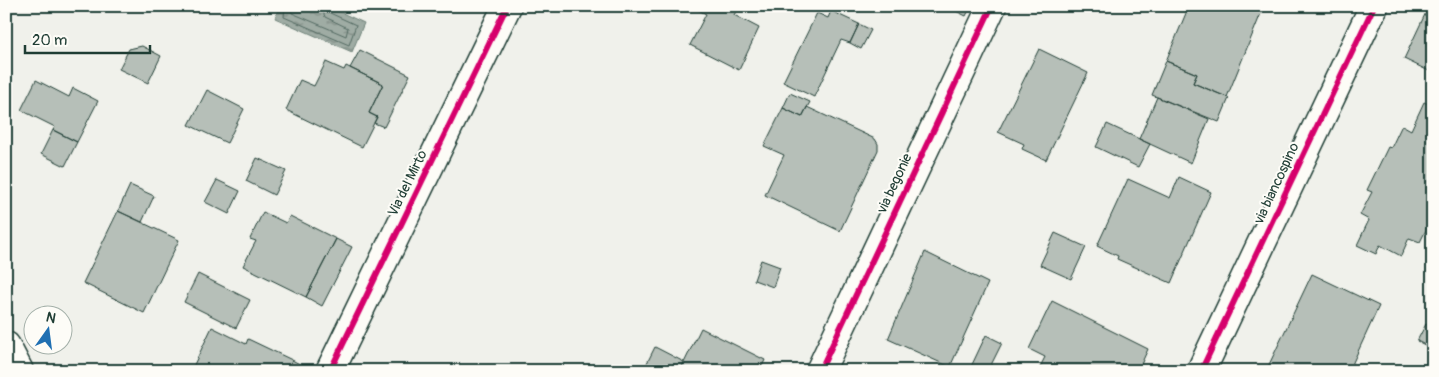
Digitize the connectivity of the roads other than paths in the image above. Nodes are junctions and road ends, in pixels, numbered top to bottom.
1 (507, 6) edge
2 (992, 6) edge
3 (1374, 6) edge
4 (6, 346) edge
5 (19, 371) edge
6 (330, 371) edge
7 (820, 371) edge
8 (1201, 371) edge

1 - 6 street, Via del Mirto
2 - 7 street, via begonie
3 - 8 street, via biancospino
4 - 5 street

